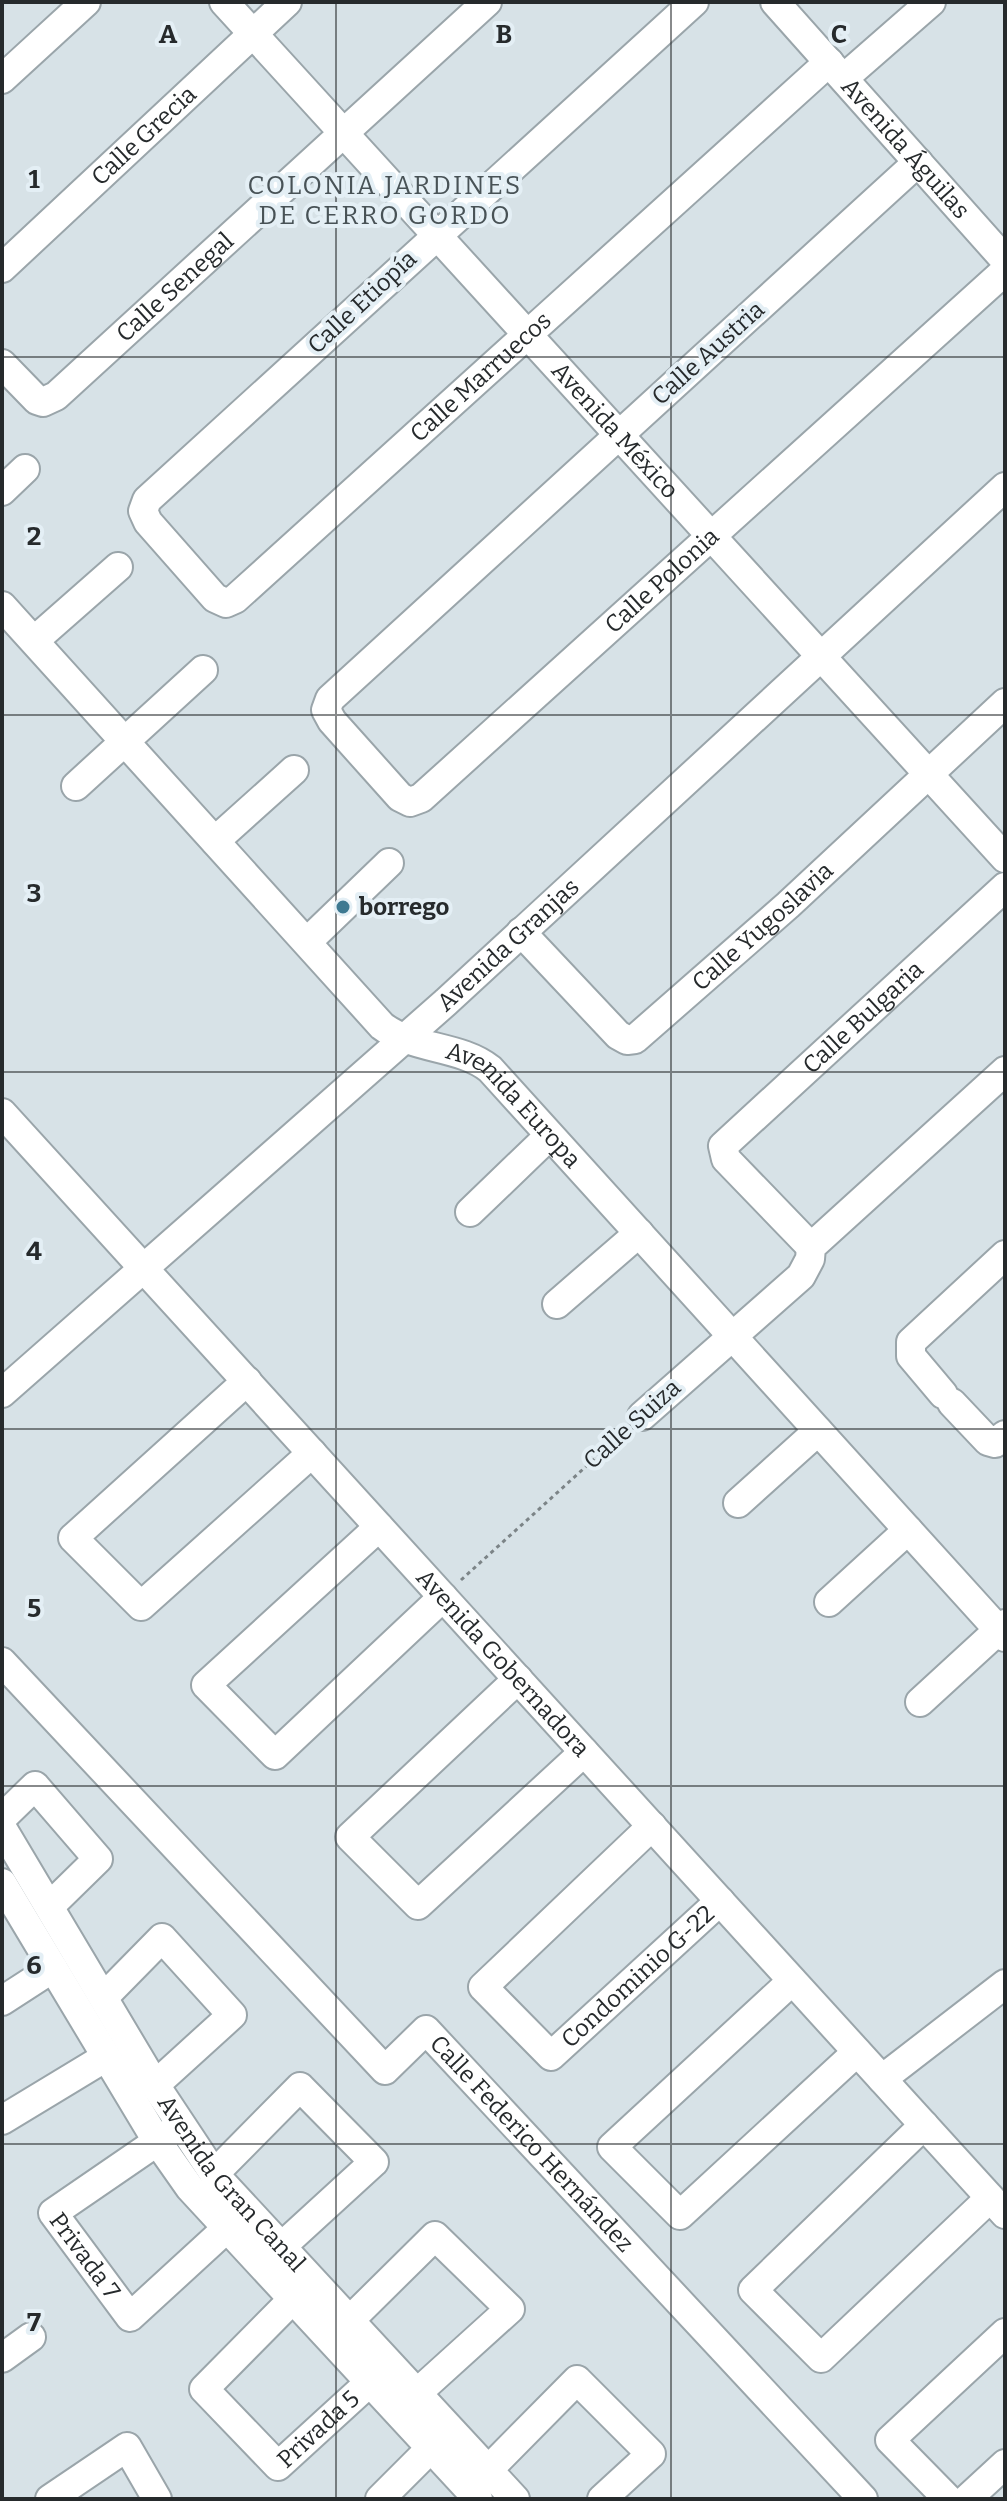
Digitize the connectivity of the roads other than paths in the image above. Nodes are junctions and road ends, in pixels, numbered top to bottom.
1 (86, 2) edge
2 (224, 2) edge
3 (287, 2) edge
4 (487, 2) edge
5 (694, 2) edge
6 (775, 2) edge
7 (931, 2) edge
8 (253, 33) junction
9 (836, 70) junction
10 (2, 79) edge
11 (342, 132) junction
12 (918, 162) junction
13 (436, 234) junction
14 (1000, 245) edge
15 (2, 268) edge
16 (1005, 271) edge
17 (527, 333) junction
18 (2, 364) edge
19 (618, 434) junction
20 (25, 469) dead end
21 (1005, 487) edge
22 (2, 491) edge
23 (143, 511) joint
24 (712, 535) junction
25 (118, 567) dead end
26 (2, 606) edge
27 (35, 640) junction
28 (823, 657) junction
29 (203, 670) dead end
30 (1005, 703) edge
31 (326, 710) joint
32 (124, 741) junction
33 (294, 770) dead end
34 (929, 773) junction
35 (76, 786) dead end
36 (215, 841) junction
37 (1005, 858) edge
38 (389, 863) dead end
39 (1005, 887) edge
40 (521, 932) junction
41 (307, 942) junction
42 (403, 1038) junction
43 (1005, 1071) edge
44 (2, 1113) edge
45 (548, 1137) junction
46 (470, 1212) dead end
47 (639, 1233) junction
48 (811, 1247) junction
49 (1005, 1255) edge
50 (142, 1267) junction
51 (557, 1304) dead end
52 (730, 1335) junction
53 (247, 1381) junction
54 (2, 1393) edge
55 (642, 1416) road end
56 (818, 1431) junction
57 (999, 1439) edge
58 (312, 1453) junction
59 (738, 1503) dead end
60 (379, 1527) junction
61 (908, 1530) junction
62 (443, 1597) junction
63 (829, 1602) dead end
64 (1003, 1630) edge
65 (2, 1662) edge
66 (518, 1679) junction
67 (920, 1702) dead end
68 (584, 1752) junction
69 (2, 1818) edge
70 (652, 1826) junction
71 (2, 1828) edge
72 (2, 1883) edge
73 (720, 1901) junction
74 (50, 1906) junction
75 (53, 1968) junction
76 (792, 1981) junction
77 (1005, 1984) edge
78 (105, 1996) junction
79 (2, 2001) edge
80 (857, 2052) junction
81 (106, 2057) junction
82 (882, 2079) junction
83 (155, 2085) junction
84 (2, 2120) edge
85 (924, 2125) junction
86 (169, 2133) junction
87 (214, 2174) junction
88 (998, 2206) edge
89 (227, 2228) junction
90 (280, 2248) junction
91 (293, 2299) junction
92 (349, 2321) junction
93 (1005, 2333) edge
94 (31, 2337) dead end
95 (2, 2358) edge
96 (379, 2374) junction
97 (416, 2394) junction
98 (431, 2448) junction
99 (1005, 2464) edge
100 (488, 2470) junction
101 (50, 2499) edge
102 (157, 2499) edge
103 (380, 2499) edge
104 (478, 2499) edge
105 (515, 2499) edge
106 (602, 2499) edge
107 (863, 2499) edge
108 (948, 2499) edge
109 (967, 2499) edge

1 - 10 street
2 - 8 street, Avenida México
3 - 8 street, Calle Grecia
4 - 11 street, Calle Senegal
5 - 13 street, Calle Etiopía
6 - 9 street, Avenida Águilas
7 - 9 street, Calle Marruecos
8 - 11 street, Avenida México
8 - 15 street, Calle Grecia
9 - 12 street, Avenida Águilas
9 - 17 street, Calle Marruecos
11 - 13 street, Avenida México
11 - 18 street, Calle Senegal
12 - 14 street, Avenida Águilas
12 - 19 street, Calle Austria
13 - 17 street, Avenida México
13 - 23 street, Calle Etiopía
16 - 24 street, Calle Polonia
17 - 19 street, Avenida México
17 - 23 street, Calle Marruecos
19 - 24 street, Avenida México
19 - 31 street, Calle Austria
20 - 22 street
21 - 28 street, Avenida Granjas
24 - 28 street, Avenida México
24 - 31 street, Calle Polonia
25 - 27 street
26 - 27 street, Avenida Europa
27 - 32 street, Avenida Europa
28 - 34 street, Avenida México
28 - 40 street, Avenida Granjas
29 - 32 street
30 - 34 street, Calle Yugoslavia
32 - 35 street
32 - 36 street, Avenida Europa
33 - 36 street
34 - 37 street, Avenida México
34 - 40 street, Calle Yugoslavia
36 - 41 street, Avenida Europa
38 - 41 street
39 - 48 street, Calle Bulgaria
40 - 42 street, Avenida Granjas
41 - 42 street, Avenida Europa
42 - 45 street, Avenida Europa
42 - 50 street, Avenida Granjas
43 - 48 street, Calle Suiza
44 - 50 street, Avenida Gobernadora
45 - 46 street
45 - 47 street, Avenida Europa
47 - 51 street
47 - 52 street, Avenida Europa
48 - 52 street, Calle Suiza
49 - 57 street
50 - 53 street, Avenida Gobernadora
50 - 54 street, Avenida Granjas
52 - 55 street, Calle Suiza
52 - 56 street, Avenida Europa
53 - 58 street, Avenida Gobernadora
53 - 58 street
56 - 59 street
56 - 61 street, Avenida Europa
58 - 60 street, Avenida Gobernadora
60 - 62 street, Avenida Gobernadora
60 - 62 street
61 - 63 street
61 - 64 street, Avenida Europa
62 - 66 street, Avenida Gobernadora
64 - 67 street
65 - 107 street, Calle Federico Hernández
66 - 68 street, Avenida Gobernadora
66 - 68 street
68 - 70 street, Avenida Gobernadora
69 - 74 street
70 - 73 street, Avenida Gobernadora
70 - 73 street, Condominio G-22
71 - 74 street, Avenida Gran Canal
72 - 75 street, Avenida Gran Canal
73 - 76 street, Avenida Gobernadora
74 - 78 street, Avenida Gran Canal
75 - 79 street
75 - 81 street, Avenida Gran Canal
76 - 80 street, Avenida Gobernadora
76 - 80 street
77 - 82 street
78 - 83 street, Avenida Gran Canal
78 - 83 street
80 - 82 street, Avenida Gobernadora
81 - 84 street
81 - 86 street, Avenida Gran Canal
82 - 85 street, Avenida Gobernadora
83 - 86 street, Avenida Gran Canal
85 - 88 street, Avenida Gobernadora
85 - 88 street
86 - 87 street, Avenida Gran Canal
86 - 89 street, Avenida Gran Canal
86 - 89 street, Privada 7
87 - 90 street, Avenida Gran Canal
87 - 90 street
89 - 91 street, Avenida Gran Canal
90 - 92 street, Avenida Gran Canal
91 - 96 street, Avenida Gran Canal
91 - 96 street, Privada 5
92 - 96 street, Avenida Gran Canal
92 - 97 street
93 - 108 street
94 - 95 street
96 - 97 street, Avenida Gran Canal
96 - 98 street, Avenida Gran Canal
97 - 100 street, Avenida Gran Canal
98 - 103 street
98 - 104 street, Avenida Gran Canal
99 - 109 street
100 - 105 street, Avenida Gran Canal
100 - 106 street
101 - 102 street

